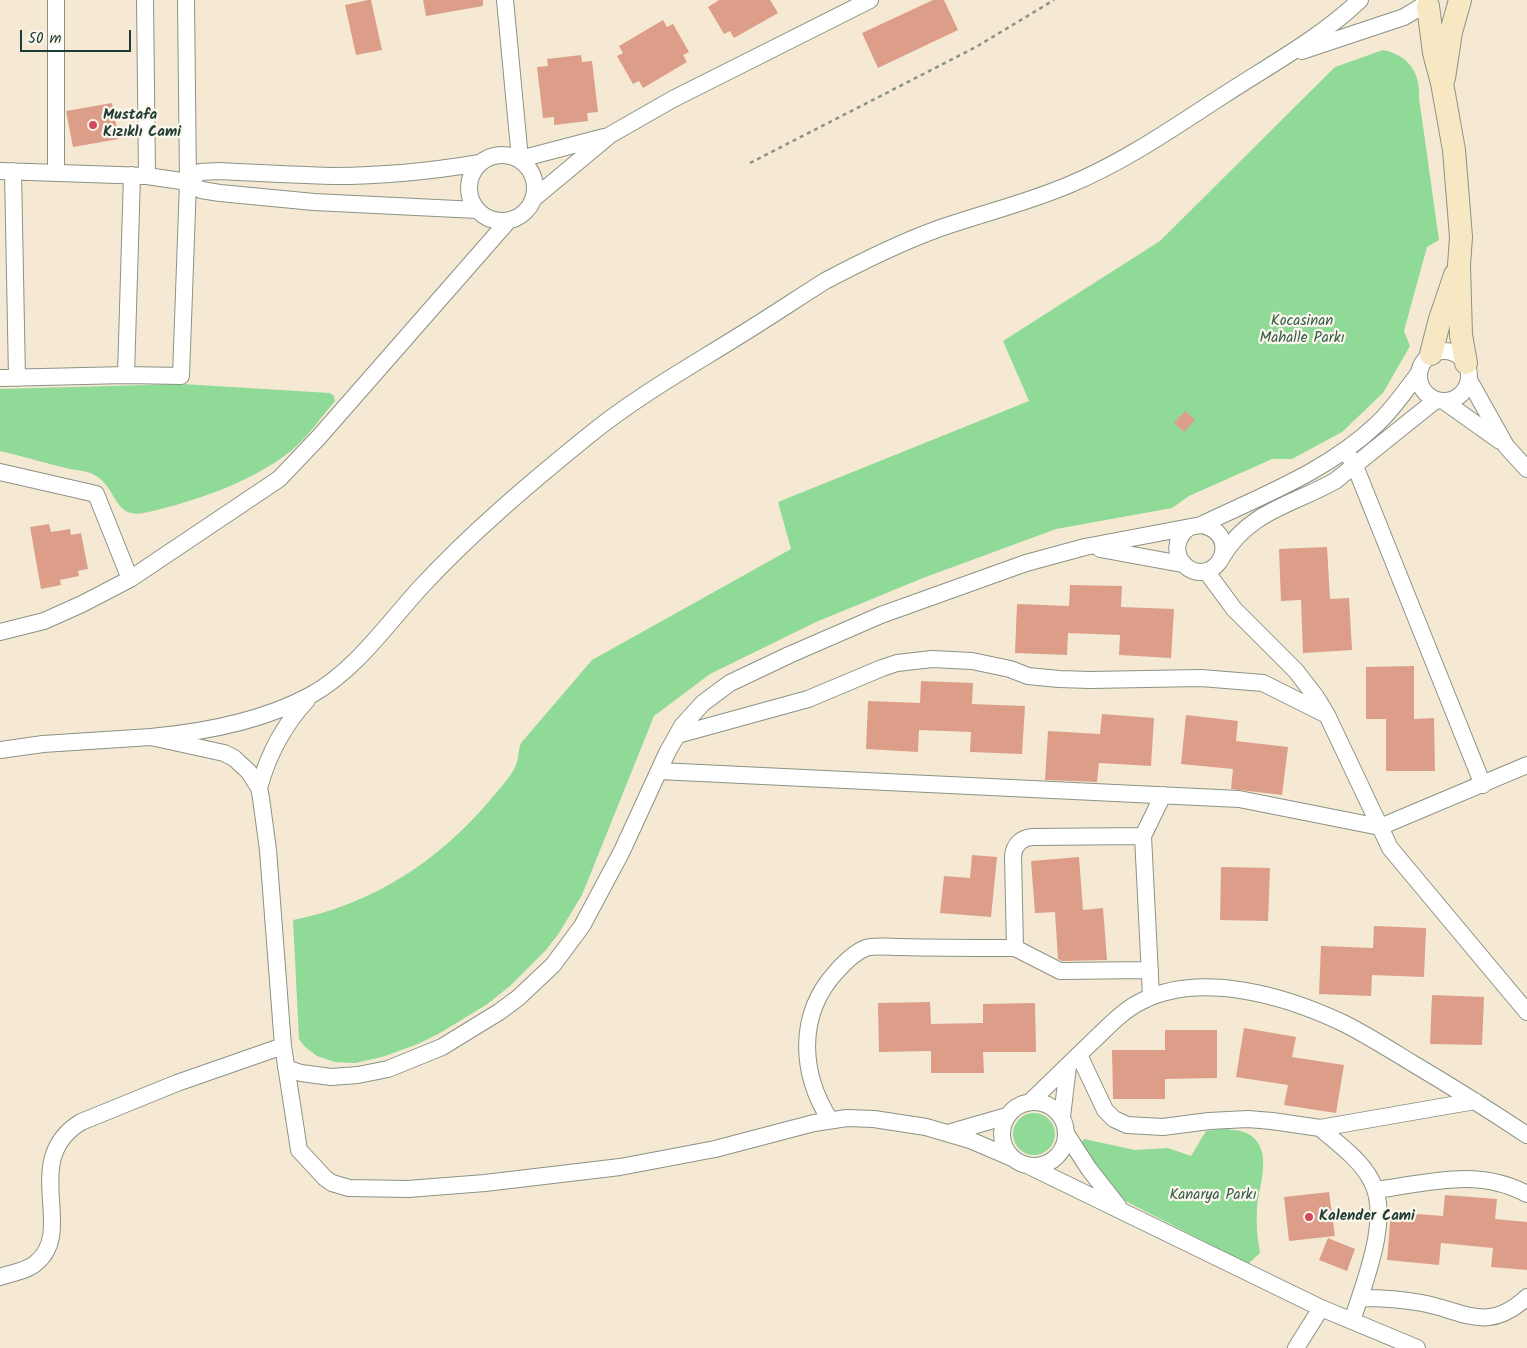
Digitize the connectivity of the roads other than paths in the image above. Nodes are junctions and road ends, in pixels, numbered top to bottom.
1 (56, 0) edge
2 (145, 0) edge
3 (186, 0) edge
4 (505, 0) edge
5 (870, 0) edge
6 (1360, 0) edge
7 (1456, 0) edge
8 (1460, 0) edge
9 (1422, 4) edge
10 (1284, 57) junction
11 (1442, 84) junction
12 (610, 135) junction
13 (520, 159) junction
14 (480, 163) junction
15 (6, 171) edge
16 (56, 172) junction
17 (140, 175) junction
18 (188, 182) junction
19 (533, 199) junction
20 (478, 210) junction
21 (509, 220) junction
22 (1459, 265) junction
23 (1431, 354) junction
24 (1468, 372) junction
25 (1419, 373) junction
26 (126, 374) junction
27 (0, 378) edge
28 (17, 378) junction
29 (1440, 401) junction
30 (1506, 446) junction
31 (1345, 450) junction
32 (1355, 466) junction
33 (1527, 469) edge
34 (0, 472) edge
35 (1194, 527) junction
36 (1085, 547) junction
37 (1221, 559) junction
38 (1182, 564) junction
39 (1206, 571) junction
40 (130, 579) junction
41 (0, 632) edge
42 (312, 694) junction
43 (1327, 714) junction
44 (677, 735) junction
45 (151, 737) junction
46 (0, 750) edge
47 (1527, 765) edge
48 (659, 771) junction
49 (1483, 784) junction
50 (259, 788) junction
51 (1163, 795) junction
52 (1380, 827) junction
53 (1143, 836) junction
54 (1015, 948) junction
55 (1150, 970) junction
56 (1151, 996) junction
57 (1527, 1012) edge
58 (283, 1046) junction
59 (1074, 1060) junction
60 (286, 1068) junction
61 (1030, 1102) junction
62 (1475, 1102) junction
63 (1007, 1116) junction
64 (1062, 1117) junction
65 (830, 1120) junction
66 (1320, 1128) junction
67 (948, 1133) junction
68 (1067, 1135) junction
69 (1527, 1136) edge
70 (1012, 1158) junction
71 (1029, 1166) junction
72 (1376, 1190) junction
73 (1527, 1194) edge
74 (1123, 1212) junction
75 (0, 1277) edge
76 (1527, 1297) edge
77 (1360, 1298) junction
78 (1321, 1308) junction
79 (1352, 1321) junction
80 (1296, 1348) edge
81 (1417, 1348) edge

1 - 16 street
2 - 17 street
3 - 18 street
4 - 13 street
5 - 12 street
6 - 10 street
7 - 9 street
8 - 11 street
9 - 10 street
9 - 11 street
10 - 42 street
11 - 22 street
12 - 13 street
12 - 19 street
13 - 14 street
13 - 19 street
14 - 18 street
14 - 20 street
15 - 16 street
15 - 28 street
16 - 17 street
17 - 18 street
17 - 26 street
18 - 20 street
18 - 26 street
19 - 21 street
20 - 21 street
21 - 40 street
22 - 23 street
22 - 24 street
23 - 24 street
23 - 25 street
24 - 29 street
24 - 30 street
25 - 29 street
25 - 31 street
26 - 28 street
27 - 28 street
29 - 30 street
29 - 32 street
30 - 33 street
31 - 32 street
31 - 35 street
32 - 37 street
32 - 49 street
34 - 40 street
35 - 36 street
35 - 37 street
35 - 38 street
36 - 38 street
36 - 44 street
37 - 39 street
38 - 39 street
39 - 43 street
40 - 41 street
42 - 45 street
42 - 50 street
43 - 44 street
43 - 52 street
44 - 48 street
45 - 46 street
45 - 50 street
47 - 49 street
48 - 51 street
48 - 60 street
49 - 52 street
50 - 58 street
51 - 52 street
51 - 53 street
52 - 57 street
53 - 54 street
53 - 55 street
54 - 55 street
54 - 65 street
55 - 56 street
56 - 59 street
56 - 62 street
58 - 60 street
58 - 75 street
59 - 61 street
59 - 64 street
59 - 66 street
60 - 65 street
61 - 63 street
61 - 64 street
62 - 66 street
62 - 69 street
63 - 67 street
63 - 70 street
64 - 68 street
65 - 67 street
66 - 72 street
67 - 70 street
68 - 71 street
68 - 74 street
70 - 71 street
71 - 74 street
72 - 73 street
72 - 77 street
74 - 78 street
76 - 77 street
77 - 79 street
78 - 79 street
78 - 80 street
79 - 81 street

